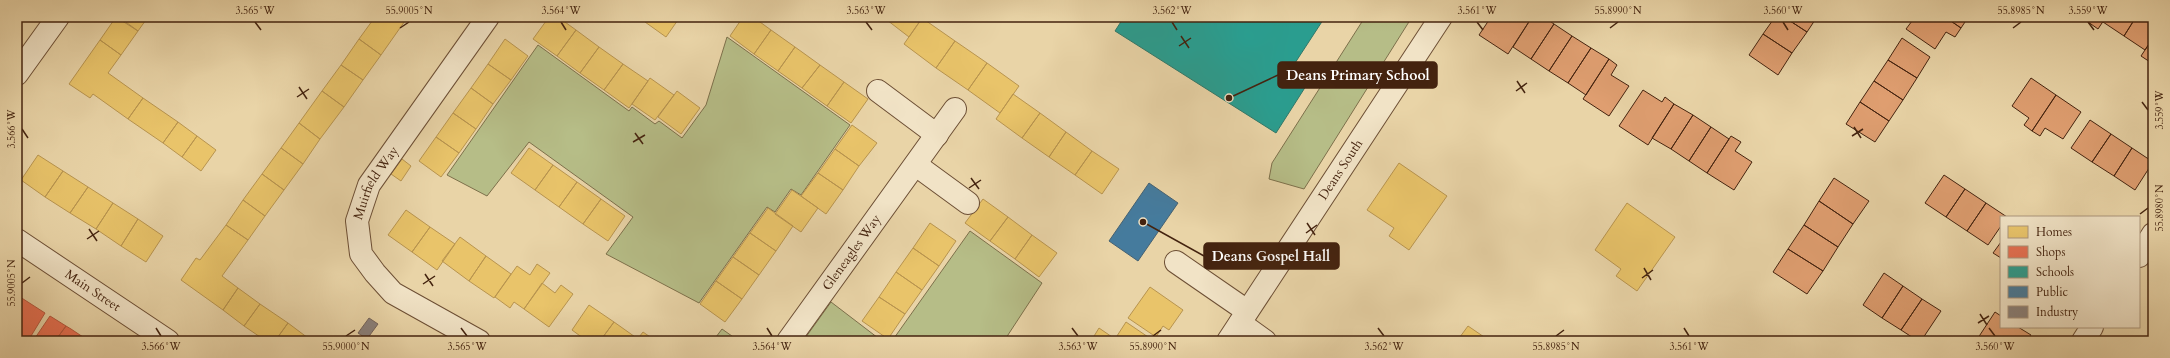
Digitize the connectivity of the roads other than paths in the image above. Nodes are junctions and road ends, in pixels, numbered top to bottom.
1 (58, 17) edge
2 (488, 17) edge
3 (1441, 17) edge
4 (17, 74) edge
5 (878, 91) dead end
6 (955, 109) dead end
7 (937, 135) junction
8 (916, 165) junction
9 (968, 203) dead end
10 (2153, 234) edge
11 (17, 240) edge
12 (2140, 254) edge
13 (1176, 262) dead end
14 (1239, 325) edge
15 (2091, 328) edge
16 (168, 341) edge
17 (479, 341) edge
18 (788, 341) edge
19 (1265, 341) edge
20 (2083, 341) edge

1 - 4 street
2 - 17 street, Muirfield Way
3 - 14 street, Deans South
5 - 7 street
6 - 7 street, Gleneagles Way
7 - 8 street, Gleneagles Way
8 - 9 street
8 - 18 street, Gleneagles Way
10 - 12 street
11 - 16 street, Main Street
13 - 14 street
14 - 19 street
15 - 20 street

